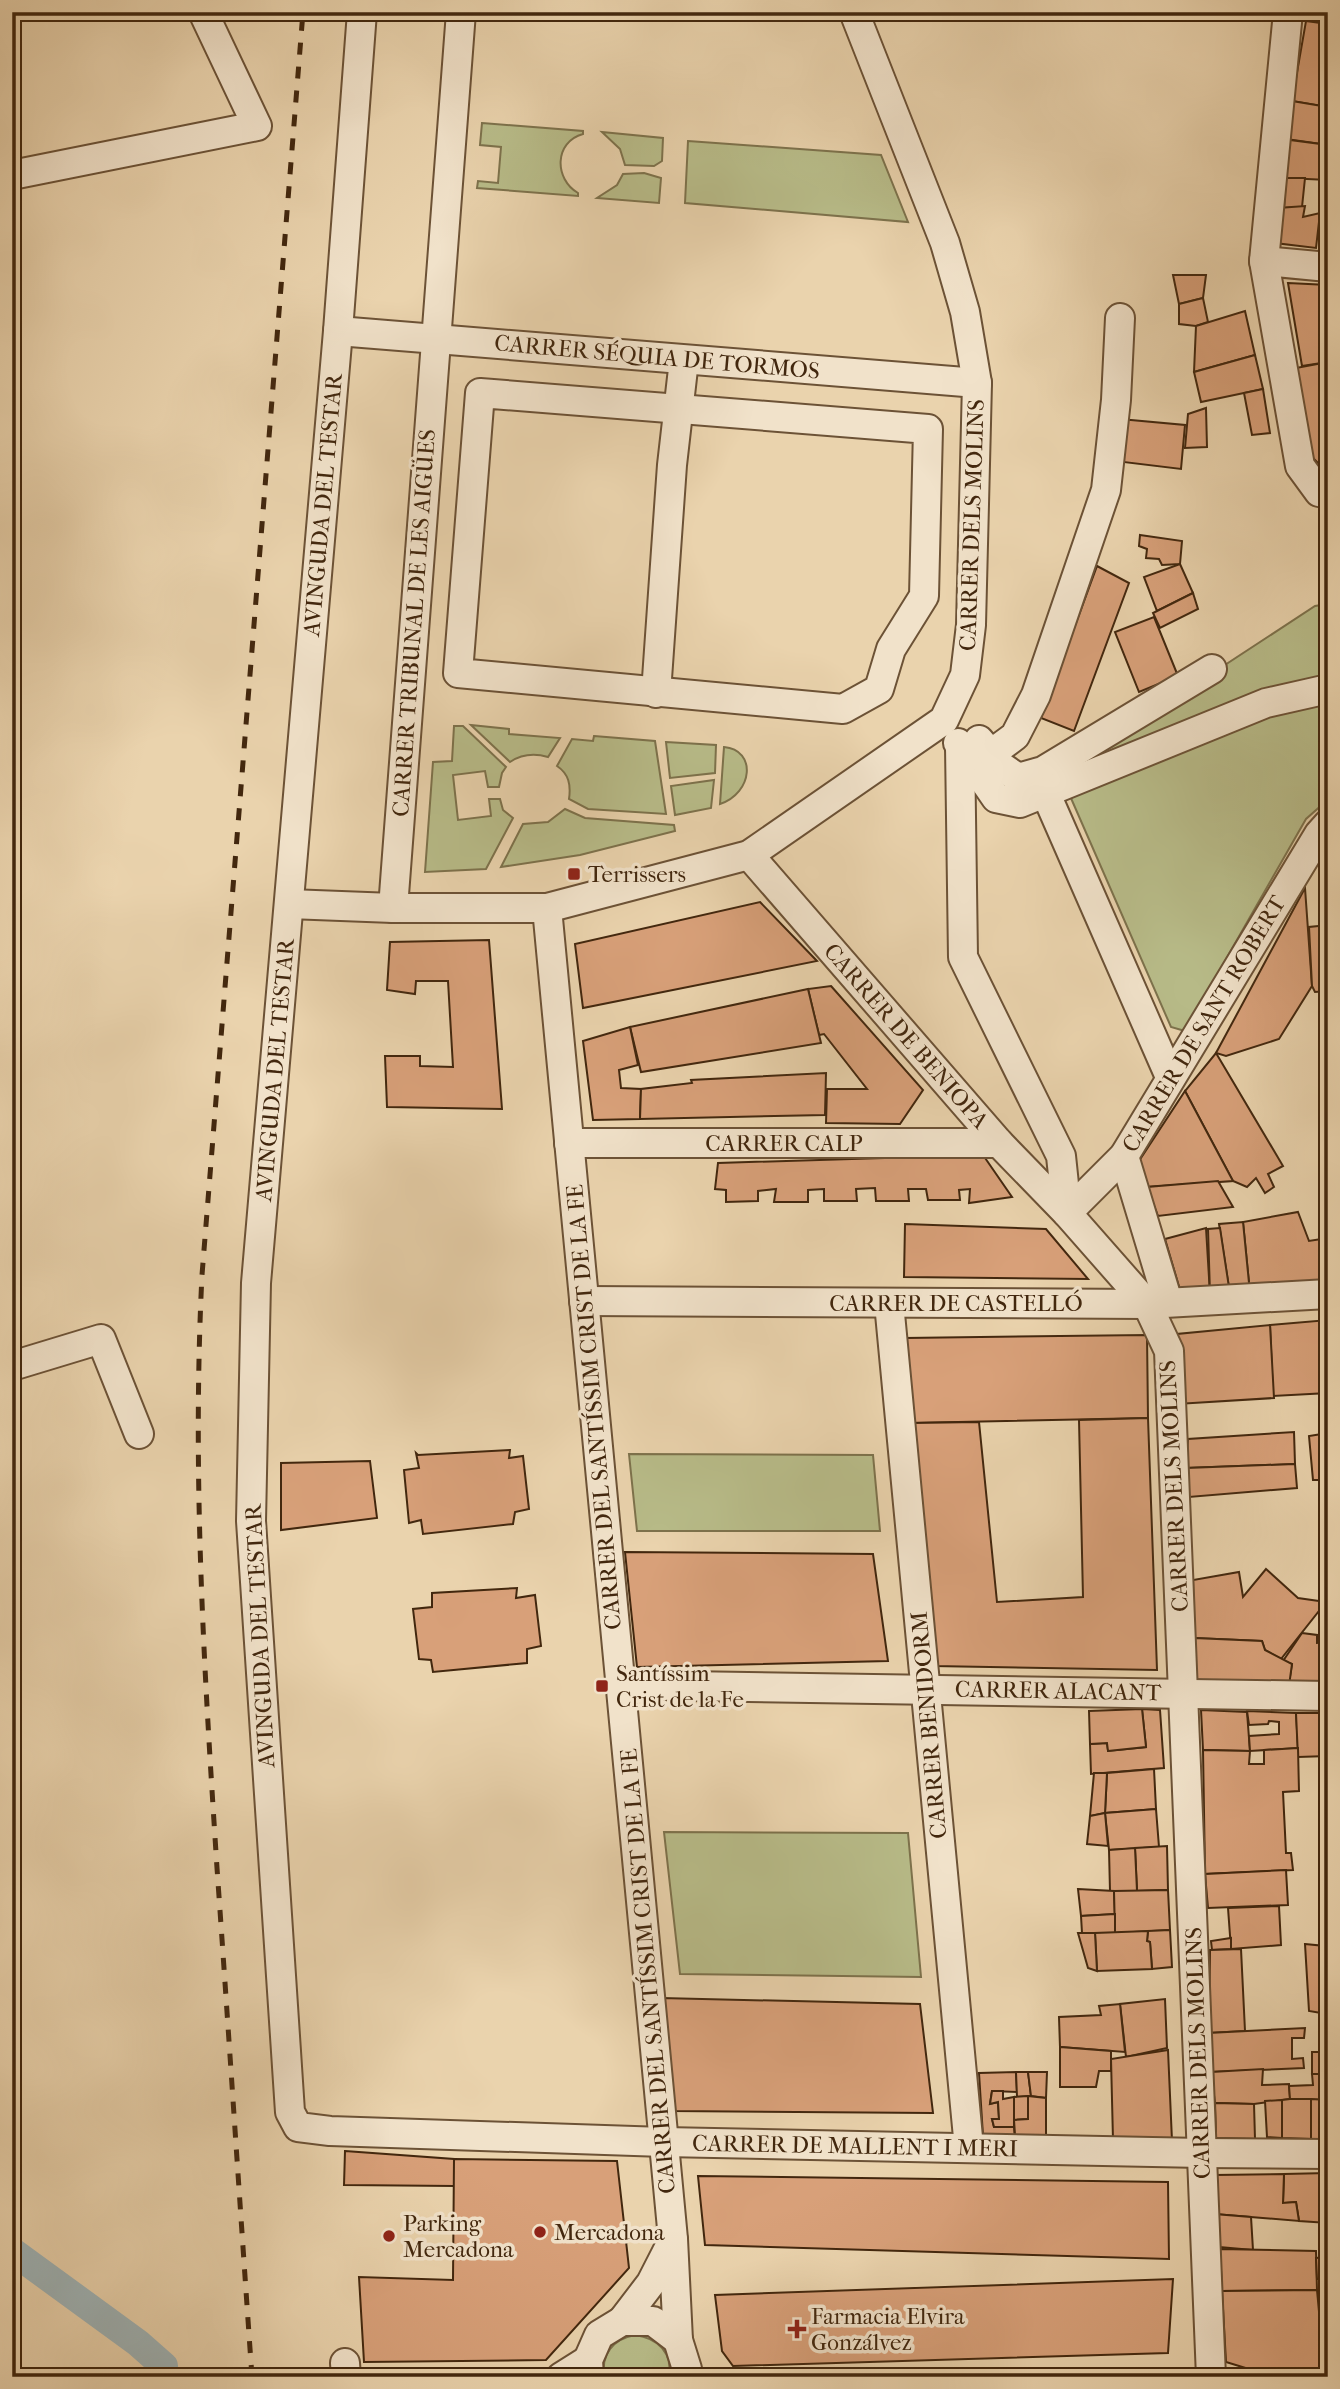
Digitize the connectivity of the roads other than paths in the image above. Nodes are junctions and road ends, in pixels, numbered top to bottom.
1 (203, 12) edge
2 (362, 12) edge
3 (461, 12) edge
4 (854, 12) edge
5 (1288, 12) edge
6 (12, 175) edge
7 (1264, 261) junction
8 (1328, 267) edge
9 (1120, 318) dead end
10 (338, 331) junction
11 (435, 339) junction
12 (684, 360) junction
13 (977, 383) junction
14 (679, 409) junction
15 (1323, 493) edge
16 (1212, 669) dead end
17 (1328, 689) edge
18 (656, 693) junction
19 (944, 720) junction
20 (960, 746) junction
21 (992, 753) junction
22 (1046, 794) junction
23 (1328, 824) edge
24 (749, 855) junction
25 (1317, 855) edge
26 (289, 904) junction
27 (393, 908) junction
28 (547, 908) junction
29 (1170, 1077) junction
30 (569, 1143) junction
31 (999, 1143) junction
32 (1124, 1156) junction
33 (1067, 1213) junction
34 (1328, 1294) edge
35 (584, 1301) junction
36 (889, 1303) junction
37 (1157, 1303) junction
38 (12, 1366) edge
39 (139, 1434) dead end
40 (621, 1685) junction
41 (926, 1689) junction
42 (1183, 1692) junction
43 (1328, 1696) edge
44 (298, 2127) joint
45 (664, 2142) junction
46 (969, 2148) junction
47 (1202, 2153) junction
48 (1328, 2154) edge
49 (673, 2239) junction
50 (622, 2321) junction
51 (678, 2340) junction
52 (588, 2368) edge
53 (690, 2374) edge
54 (561, 2377) edge
55 (1211, 2377) edge

1 - 6 street
2 - 10 street, AVINGUDA DEL TESTAR
3 - 11 street, CARRER TRIBUNAL DE LES AIGÜES
4 - 13 street, CARRER DELS MOLINS
5 - 7 street
7 - 8 street
7 - 15 street
9 - 21 street
10 - 11 street, CARRER SÉQUIA DE TORMOS
10 - 26 street, AVINGUDA DEL TESTAR
11 - 12 street, CARRER SÉQUIA DE TORMOS
11 - 27 street, CARRER TRIBUNAL DE LES AIGÜES
12 - 13 street, CARRER SÉQUIA DE TORMOS
12 - 14 street
13 - 19 street, CARRER DELS MOLINS
14 - 18 street
14 - 18 street
14 - 18 street
16 - 21 street
17 - 22 street
19 - 20 street
19 - 21 street
19 - 24 street
20 - 22 street
20 - 33 street
22 - 29 street
23 - 25 street, CARRER DE SANT ROBERT
24 - 28 street
24 - 31 street, CARRER DE BENIOPA
25 - 29 street, CARRER DE SANT ROBERT
26 - 27 street
26 - 44 street, AVINGUDA DEL TESTAR
27 - 28 street
28 - 30 street, CARRER DEL SANTÍSSIM CRIST DE LA FE
29 - 32 street, CARRER DE SANT ROBERT
30 - 31 street, CARRER CALP
30 - 35 street, CARRER DEL SANTÍSSIM CRIST DE LA FE
31 - 33 street, CARRER DE BENIOPA
32 - 33 street, CARRER DE SANT ROBERT
32 - 37 street, CARRER DELS MOLINS
33 - 37 street, CARRER DELS MOLINS
34 - 37 street, CARRER DE CASTELLÓ
35 - 36 street, CARRER DE CASTELLÓ
35 - 40 street, CARRER DEL SANTÍSSIM CRIST DE LA FE
36 - 37 street, CARRER DE CASTELLÓ
36 - 41 street, CARRER BENIDORM
37 - 42 street, CARRER DELS MOLINS
38 - 39 street
40 - 41 street, CARRER ALACANT
40 - 45 street, CARRER DEL SANTÍSSIM CRIST DE LA FE
41 - 42 street, CARRER ALACANT
41 - 46 street, CARRER BENIDORM
42 - 43 street, CARRER ALACANT
42 - 47 street, CARRER DELS MOLINS
44 - 45 street, CARRER DE MALLENT I MERI
45 - 46 street, CARRER DE MALLENT I MERI
45 - 49 street, CARRER DEL SANTÍSSIM CRIST DE LA FE
46 - 47 street, CARRER DE MALLENT I MERI
47 - 48 street, CARRER DE MALLENT I MERI
47 - 55 street, CARRER DELS MOLINS
49 - 50 street
49 - 51 street, CARRER DEL SANTÍSSIM CRIST DE LA FE
50 - 51 street
50 - 52 street
51 - 53 street, CARRER DEL SANTÍSSIM CRIST DE LA FE
52 - 54 street

